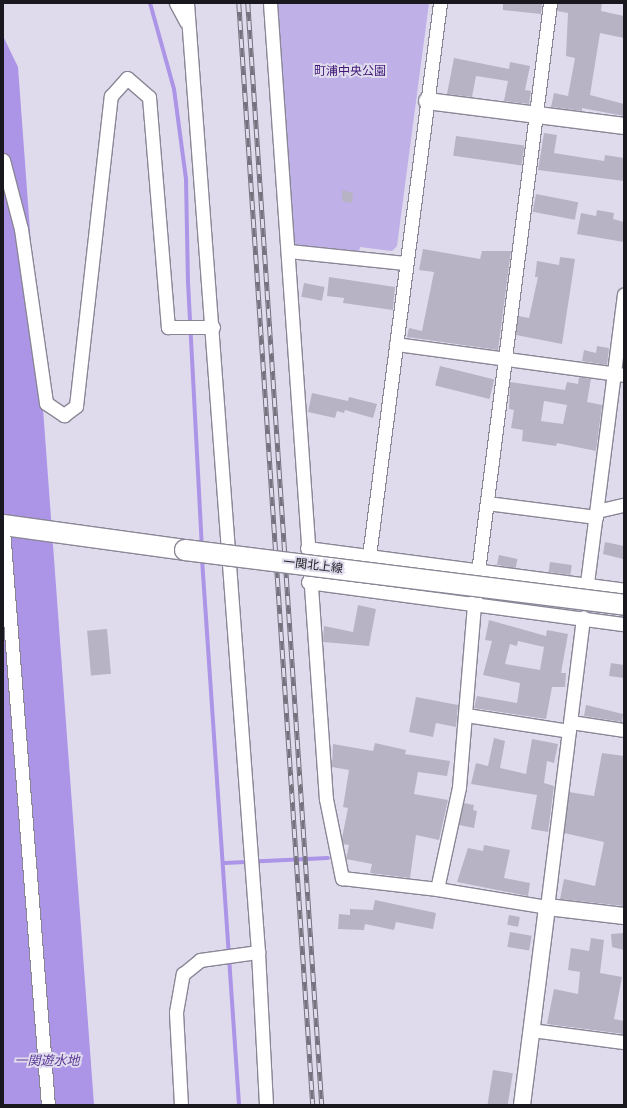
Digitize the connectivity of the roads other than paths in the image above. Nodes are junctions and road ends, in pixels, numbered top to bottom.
1 (176, 3) edge
2 (187, 3) edge
3 (270, 3) edge
4 (440, 3) edge
5 (550, 3) edge
6 (188, 27) junction
7 (427, 101) junction
8 (536, 115) junction
9 (624, 126) edge
10 (3, 160) edge
11 (288, 251) junction
12 (405, 263) junction
13 (624, 294) edge
14 (208, 327) junction
15 (396, 344) junction
16 (505, 360) junction
17 (619, 374) edge
18 (487, 503) junction
19 (624, 505) edge
20 (596, 514) junction
21 (3, 525) edge
22 (3, 530) edge
23 (306, 548) junction
24 (370, 556) junction
25 (478, 570) junction
26 (308, 582) junction
27 (586, 583) junction
28 (624, 590) edge
29 (474, 603) junction
30 (624, 605) edge
31 (583, 617) junction
32 (624, 624) edge
33 (466, 715) junction
34 (570, 726) junction
35 (624, 730) edge
36 (437, 889) junction
37 (547, 907) junction
38 (624, 916) edge
39 (258, 952) junction
40 (531, 1030) junction
41 (624, 1042) edge
42 (44, 1090) junction
43 (41, 1105) edge
44 (48, 1105) edge
45 (181, 1105) edge
46 (266, 1105) edge
47 (522, 1105) edge

1 - 6 street
2 - 6 street
3 - 11 street
4 - 7 street
5 - 8 street
6 - 14 street
7 - 8 street
7 - 12 street
8 - 9 street
8 - 16 street
10 - 14 street
11 - 12 street
11 - 23 street
12 - 15 street
13 - 17 street
14 - 39 street
15 - 16 street
15 - 24 street
16 - 17 street
16 - 18 street
17 - 20 street
18 - 20 street
18 - 25 street
19 - 20 street
20 - 27 street
21 - 30 main road, 一関北上線, bridge
22 - 42 street
23 - 24 street
23 - 26 street
24 - 25 street
25 - 27 street
25 - 29 street
26 - 29 street
26 - 36 street
27 - 28 street
29 - 31 street
29 - 33 street
31 - 32 street
31 - 34 street
33 - 34 street
33 - 36 street
34 - 35 street
34 - 37 street
36 - 37 street
37 - 38 street
37 - 40 street
39 - 45 street
39 - 46 street
40 - 41 street
40 - 47 street
42 - 43 street
42 - 44 street

